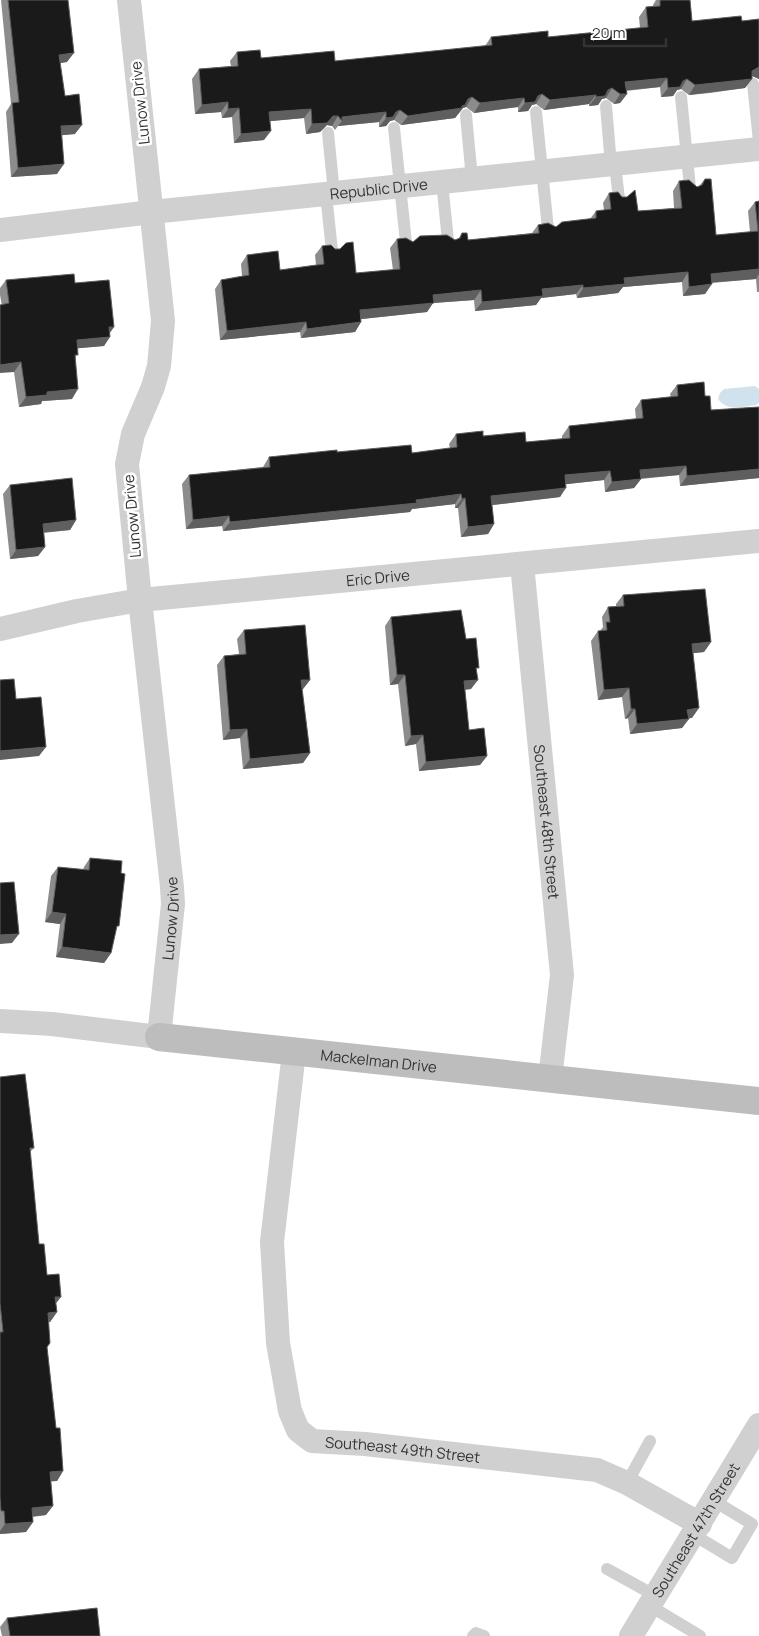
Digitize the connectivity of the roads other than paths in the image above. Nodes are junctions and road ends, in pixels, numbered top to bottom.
1 (129, 0) edge
2 (753, 84) edge
3 (681, 97) edge
4 (606, 106) edge
5 (536, 112) edge
6 (466, 115) edge
7 (394, 128) edge
8 (328, 133) edge
9 (759, 141) edge
10 (759, 149) edge
11 (687, 157) junction
12 (613, 164) junction
13 (542, 172) junction
14 (472, 179) junction
15 (442, 182) junction
16 (400, 186) junction
17 (690, 188) edge
18 (330, 193) junction
19 (619, 199) edge
20 (152, 212) junction
21 (548, 229) edge
22 (0, 230) edge
23 (448, 241) edge
24 (406, 243) edge
25 (332, 251) edge
26 (759, 541) edge
27 (522, 564) junction
28 (140, 600) junction
29 (0, 629) edge
30 (0, 1021) edge
31 (159, 1037) junction
32 (294, 1052) junction
33 (550, 1079) junction
34 (759, 1101) edge
35 (759, 1425) edge
36 (650, 1441) dead end
37 (627, 1483) junction
38 (714, 1501) junction
39 (697, 1529) junction
40 (607, 1569) dead end
41 (653, 1601) junction
42 (474, 1636) edge
43 (484, 1636) edge
44 (632, 1636) edge
45 (700, 1636) edge

1 - 20 street, Lunow Drive
2 - 9 lane
3 - 11 lane
4 - 12 lane
5 - 13 lane
6 - 14 lane
7 - 16 lane
8 - 18 lane
10 - 11 street, Republic Drive
11 - 12 street, Republic Drive
11 - 17 lane
12 - 13 street, Republic Drive
12 - 19 lane
13 - 14 street, Republic Drive
13 - 21 lane
14 - 15 street, Republic Drive
15 - 16 street, Republic Drive
15 - 23 lane
16 - 18 street, Republic Drive
16 - 24 lane
18 - 20 street, Republic Drive
18 - 25 lane
20 - 22 street, Republic Drive
20 - 28 street, Lunow Drive
26 - 27 street, Eric Drive
27 - 28 street, Eric Drive
27 - 33 street, Southeast 48th Street
28 - 29 street, Eric Drive
28 - 31 street, Lunow Drive
30 - 31 street, Mackelman Drive
31 - 32 street, Mackelman Drive
32 - 33 street, Mackelman Drive
32 - 37 street, Southeast 49th Street
33 - 34 street, Mackelman Drive
35 - 38 street, Southeast 47th Street
36 - 37 lane
37 - 39 street, Southeast 49th Street
38 - 39 street, Southeast 47th Street
38 - 39 lane
39 - 41 street, Southeast 47th Street
40 - 41 lane
41 - 44 street, Southeast 47th Street
41 - 45 lane
42 - 43 lane

